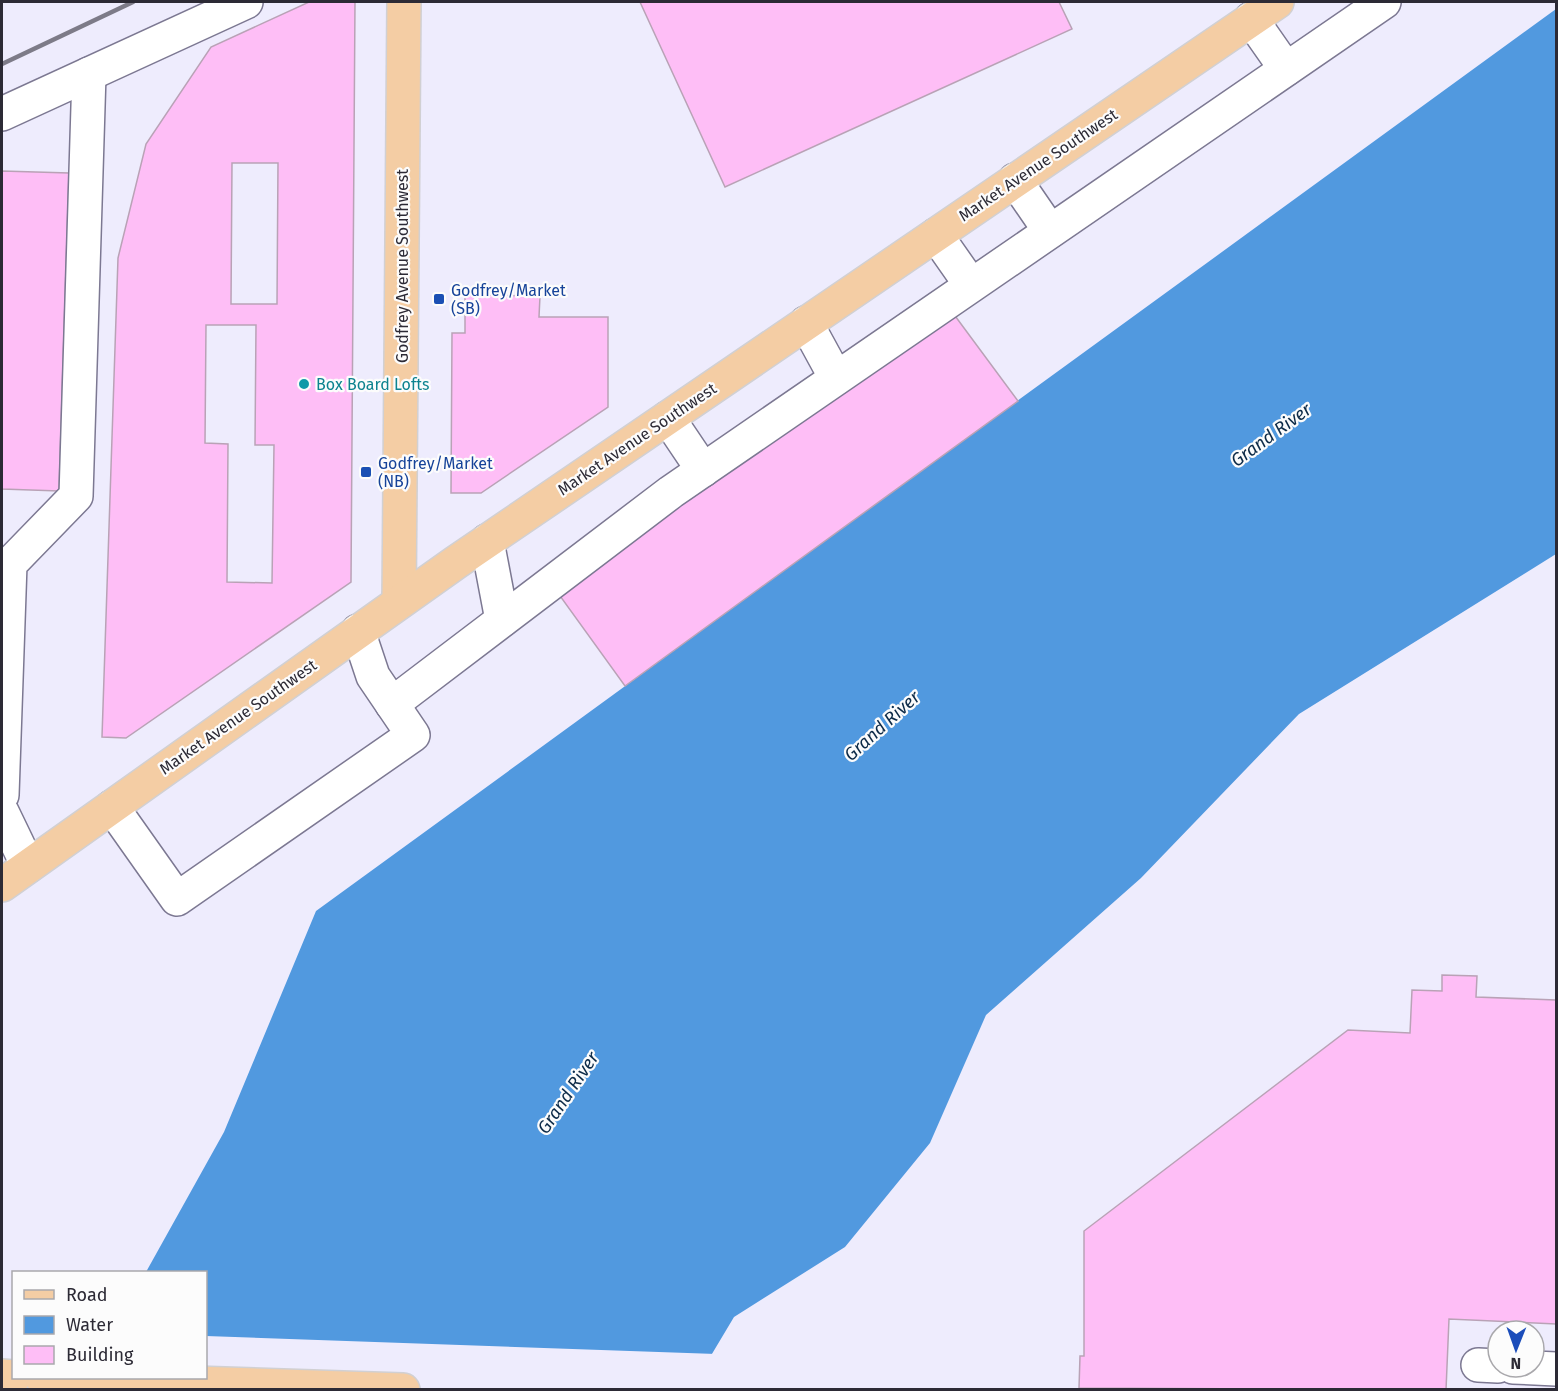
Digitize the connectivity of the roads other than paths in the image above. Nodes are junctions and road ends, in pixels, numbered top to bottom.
1 (246, 2) edge
2 (404, 2) edge
3 (1384, 2) edge
4 (1264, 10) edge
5 (1286, 69) junction
6 (89, 74) junction
7 (2, 114) edge
8 (1015, 180) junction
9 (1050, 231) junction
10 (936, 234) junction
11 (971, 285) junction
12 (806, 323) junction
13 (836, 378) junction
14 (668, 418) junction
15 (703, 470) junction
16 (487, 541) junction
17 (399, 602) junction
18 (502, 620) junction
19 (358, 631) junction
20 (392, 704) junction
21 (3, 712) edge
22 (2, 795) edge
23 (112, 807) junction
24 (2, 812) edge
25 (28, 866) junction
26 (2, 885) edge
27 (102, 1379) edge
28 (403, 1389) edge

1 - 6 lane
2 - 17 main road, Godfrey Avenue Southwest
3 - 5 lane
4 - 5 lane
4 - 8 main road, Market Avenue Southwest
5 - 9 lane
6 - 7 lane
6 - 21 lane
8 - 9 lane
8 - 10 main road, Market Avenue Southwest
9 - 11 lane
10 - 11 lane
10 - 12 main road, Market Avenue Southwest
11 - 13 lane
12 - 13 lane
12 - 14 main road, Market Avenue Southwest
13 - 15 lane
14 - 15 lane
14 - 16 main road, Market Avenue Southwest
15 - 18 lane
16 - 17 main road, Market Avenue Southwest
16 - 18 lane
17 - 19 main road, Market Avenue Southwest
18 - 20 lane
19 - 20 lane
19 - 23 main road, Market Avenue Southwest
20 - 23 lane
21 - 22 lane
23 - 25 main road, Market Avenue Southwest
24 - 25 lane
25 - 26 main road, Market Avenue Southwest
27 - 28 main road

